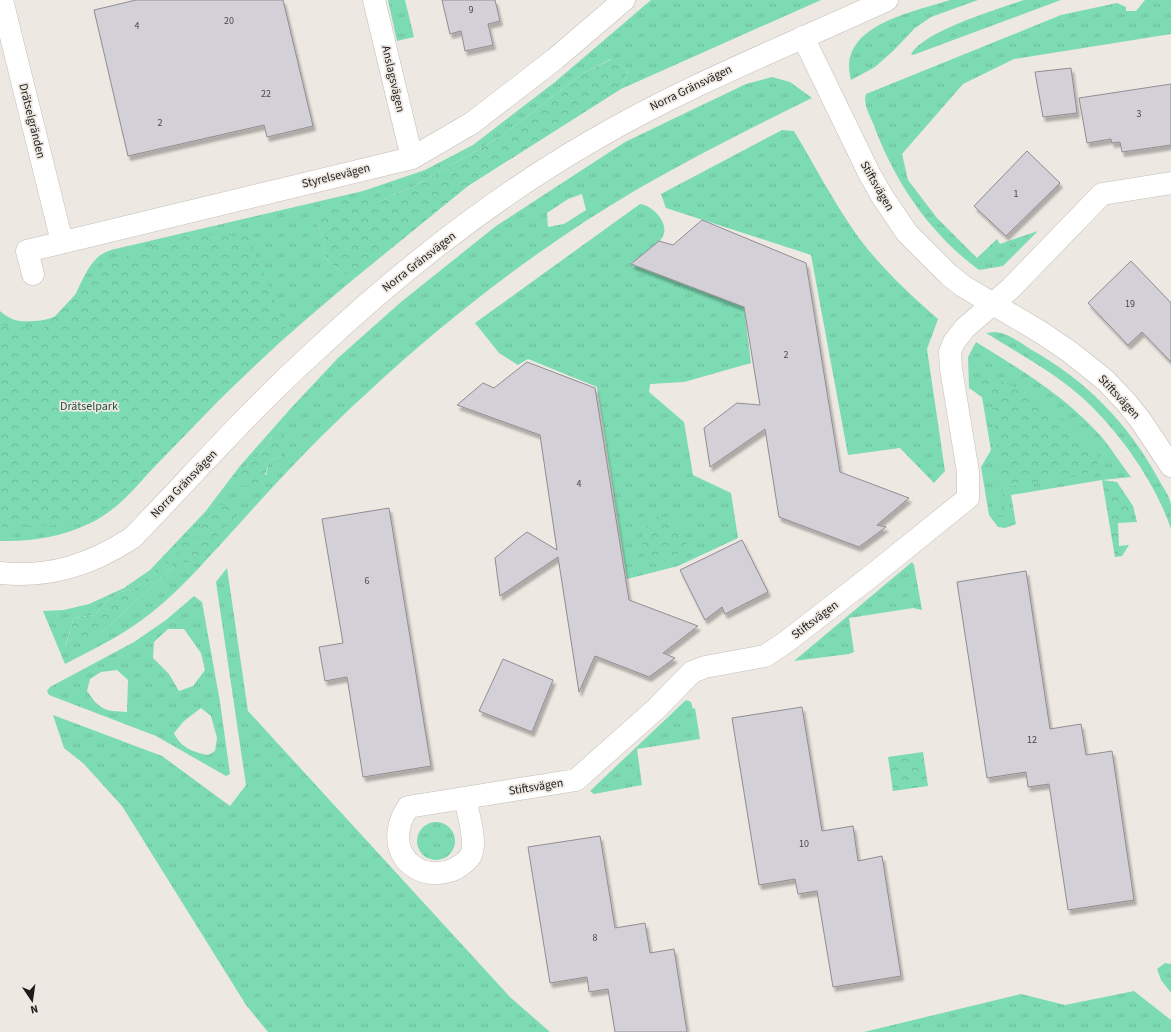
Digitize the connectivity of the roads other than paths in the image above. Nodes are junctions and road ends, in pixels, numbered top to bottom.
1 (2, 0) edge
2 (374, 0) edge
3 (624, 0) edge
4 (887, 0) edge
5 (804, 37) junction
6 (412, 158) junction
7 (1171, 183) edge
8 (62, 242) junction
9 (33, 274) dead end
10 (992, 304) junction
11 (1171, 466) edge
12 (0, 573) edge
13 (465, 798) dead end

1 - 8 street, Drätselgränden
2 - 6 street, Anslagsvägen
3 - 6 street, Styrelsevägen
4 - 5 street, Norra Gränsvägen
5 - 10 street, Stiftsvägen
5 - 12 street, Norra Gränsvägen
6 - 8 street, Styrelsevägen
7 - 10 street, Stiftsvägen
8 - 9 street, Styrelsevägen
10 - 11 street, Stiftsvägen
10 - 13 street, Stiftsvägen

